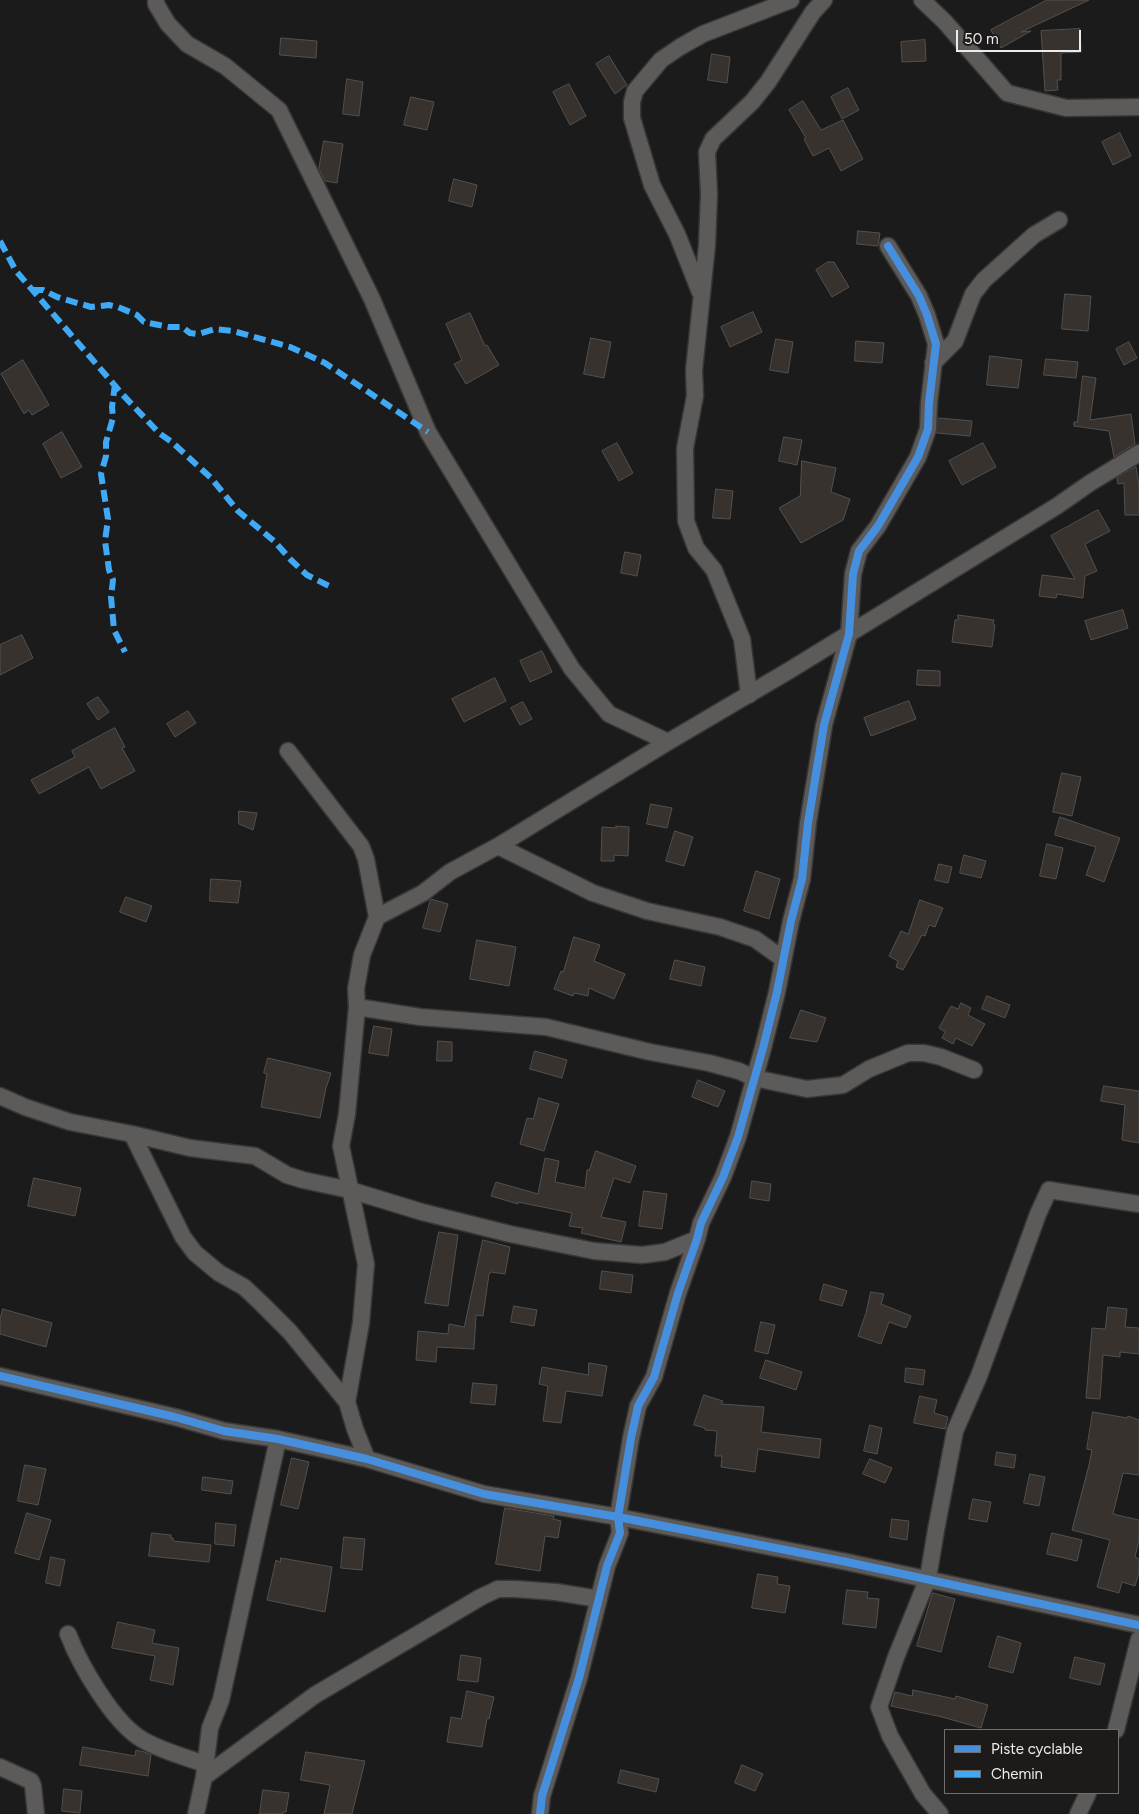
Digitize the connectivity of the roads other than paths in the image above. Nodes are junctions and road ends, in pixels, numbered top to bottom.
1 (156, 0) edge
2 (791, 0) edge
3 (824, 0) edge
4 (922, 0) edge
5 (1139, 106) edge
6 (1059, 220) dead end
7 (888, 246) dead end
8 (701, 294) junction
9 (933, 363) junction
10 (1139, 453) edge
11 (849, 634) junction
12 (749, 695) junction
13 (668, 742) junction
14 (288, 750) dead end
15 (498, 846) junction
16 (377, 917) junction
17 (783, 959) junction
18 (357, 1007) junction
19 (974, 1070) dead end
20 (754, 1078) junction
21 (0, 1096) edge
22 (132, 1134) junction
23 (350, 1190) junction
24 (1139, 1204) edge
25 (697, 1239) junction
26 (0, 1376) edge
27 (347, 1402) junction
28 (278, 1439) junction
29 (367, 1459) junction
30 (618, 1517) junction
31 (928, 1578) junction
32 (599, 1599) junction
33 (1139, 1624) edge
34 (68, 1634) dead end
35 (1139, 1639) edge
36 (1116, 1729) edge
37 (0, 1767) edge
38 (204, 1771) junction
39 (1088, 1794) edge
40 (36, 1814) edge
41 (196, 1814) edge
42 (540, 1814) edge
43 (940, 1814) edge
44 (1078, 1814) edge

1 - 13 street
2 - 8 street
3 - 8 street
4 - 5 street
6 - 9 street
7 - 9 street
8 - 12 street
9 - 11 street
10 - 11 street
11 - 12 street
11 - 17 street
12 - 13 street
13 - 15 street
14 - 16 street
15 - 16 street
15 - 17 street
16 - 18 street
17 - 20 street
18 - 20 street
18 - 23 street
19 - 20 street
20 - 25 street
21 - 22 street
22 - 23 street
22 - 27 street
23 - 25 street
23 - 27 street
24 - 31 street
25 - 30 street
26 - 28 street
27 - 29 street
28 - 29 street
28 - 38 street
29 - 30 street
30 - 31 street
30 - 32 street
31 - 33 street
31 - 43 street
32 - 38 street
32 - 42 street
34 - 38 street
35 - 36 street
37 - 40 street
38 - 41 street
39 - 44 street

